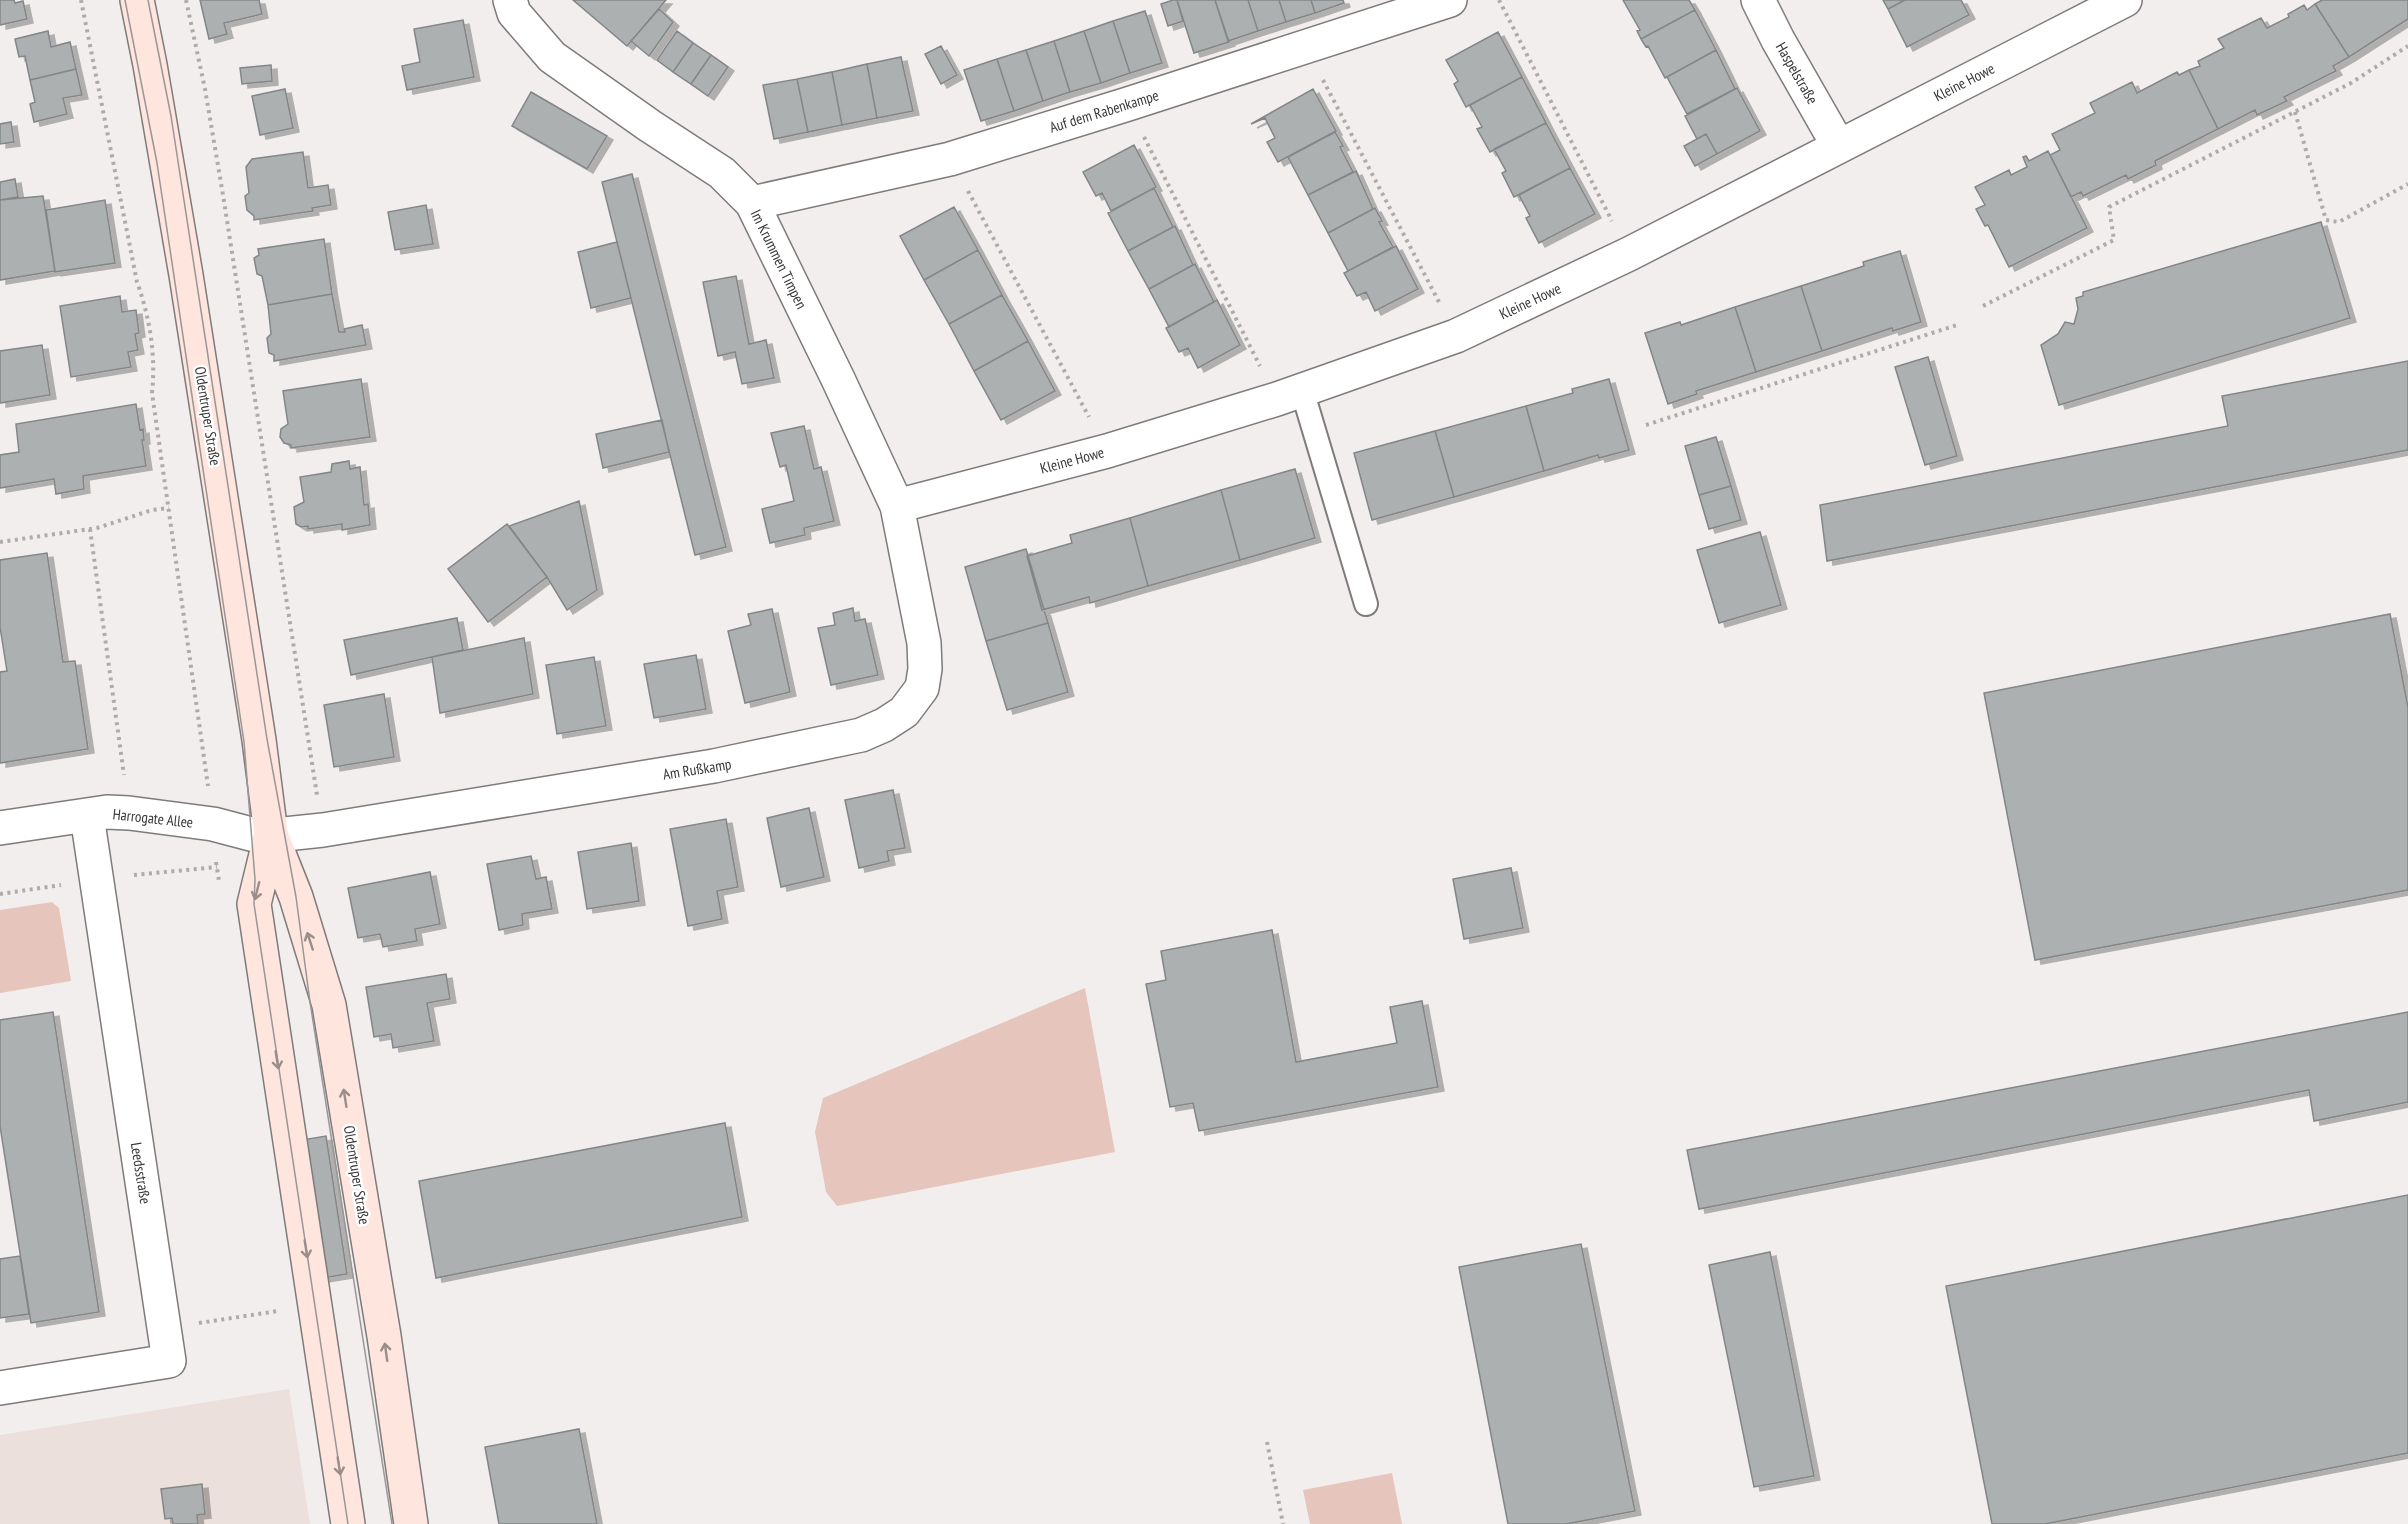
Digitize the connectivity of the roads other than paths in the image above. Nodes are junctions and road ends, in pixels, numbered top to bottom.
1 (137, 0) edge
2 (510, 0) edge
3 (1450, 0) edge
4 (1758, 0) edge
5 (2125, 0) edge
6 (1838, 146) junction
7 (752, 203) junction
8 (1289, 394) junction
9 (897, 506) junction
10 (1366, 604) dead end
11 (87, 816) junction
12 (0, 828) edge
13 (271, 834) junction
14 (0, 1388) edge
15 (348, 1524) edge
16 (411, 1524) edge

1 - 13 street, Oldentruper Straße
2 - 7 street, Im Krummen Timpen
3 - 7 street, Auf dem Rabenkampe
4 - 6 street, Haspelstraße
5 - 6 street, Kleine Howe
6 - 8 street, Kleine Howe
7 - 9 street, Im Krummen Timpen
8 - 9 street, Kleine Howe
8 - 10 lane
9 - 13 street, Am Rußkamp
11 - 12 street, Harrogate Allee
11 - 13 street, Harrogate Allee
11 - 14 street, Leedsstraße
13 -> 15 street, Oldentruper Straße
16 -> 13 street, Oldentruper Straße

